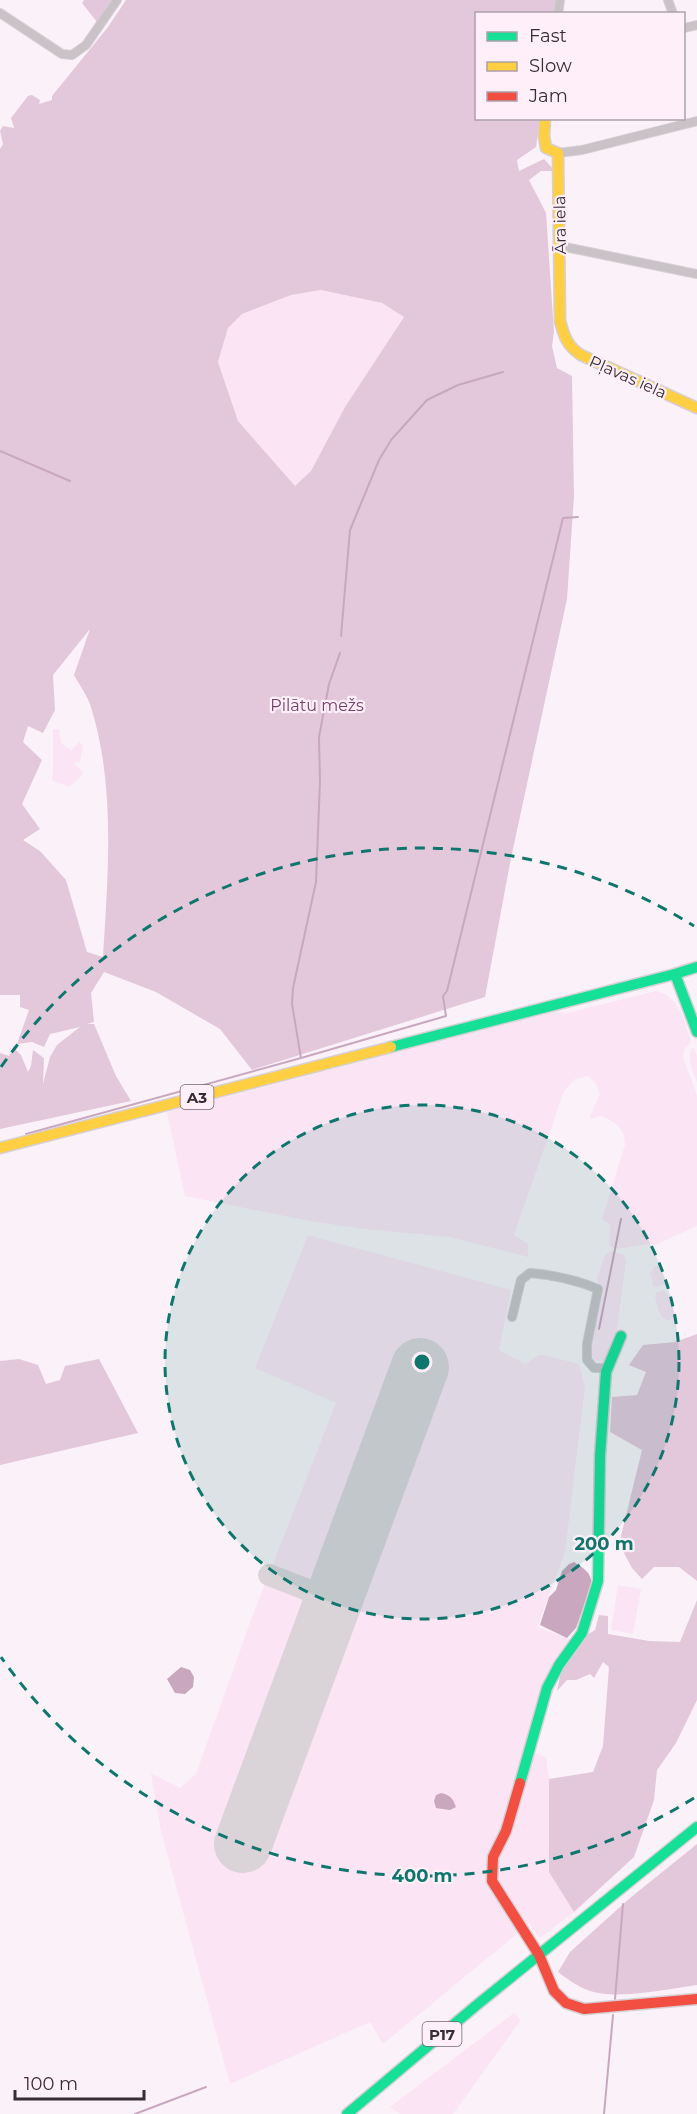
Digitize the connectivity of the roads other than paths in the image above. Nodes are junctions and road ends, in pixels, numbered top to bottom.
1 (117, 0) edge
2 (0, 13) edge
3 (545, 120) edge
4 (697, 121) edge
5 (558, 153) junction
6 (560, 246) junction
7 (697, 274) edge
8 (565, 339) joint
9 (697, 408) edge
10 (697, 967) edge
11 (675, 974) junction
12 (697, 1032) edge
13 (0, 1148) edge
14 (512, 1317) dead end
15 (621, 1336) dead end
16 (608, 1368) junction
17 (697, 1827) edge
18 (539, 1955) junction
19 (697, 1999) edge
20 (347, 2114) edge

1 - 2 street
3 - 5 main road
4 - 5 street
5 - 6 main road, Āra iela
6 - 7 street
6 - 8 main road, Āra iela
8 - 9 main road, Pļavas iela
10 - 11 main road
11 - 12 main road
11 - 13 main road, A3
14 - 16 street
15 - 16 main road
16 - 18 main road
17 - 18 main road, P17
18 - 19 main road
18 - 20 main road, P17

